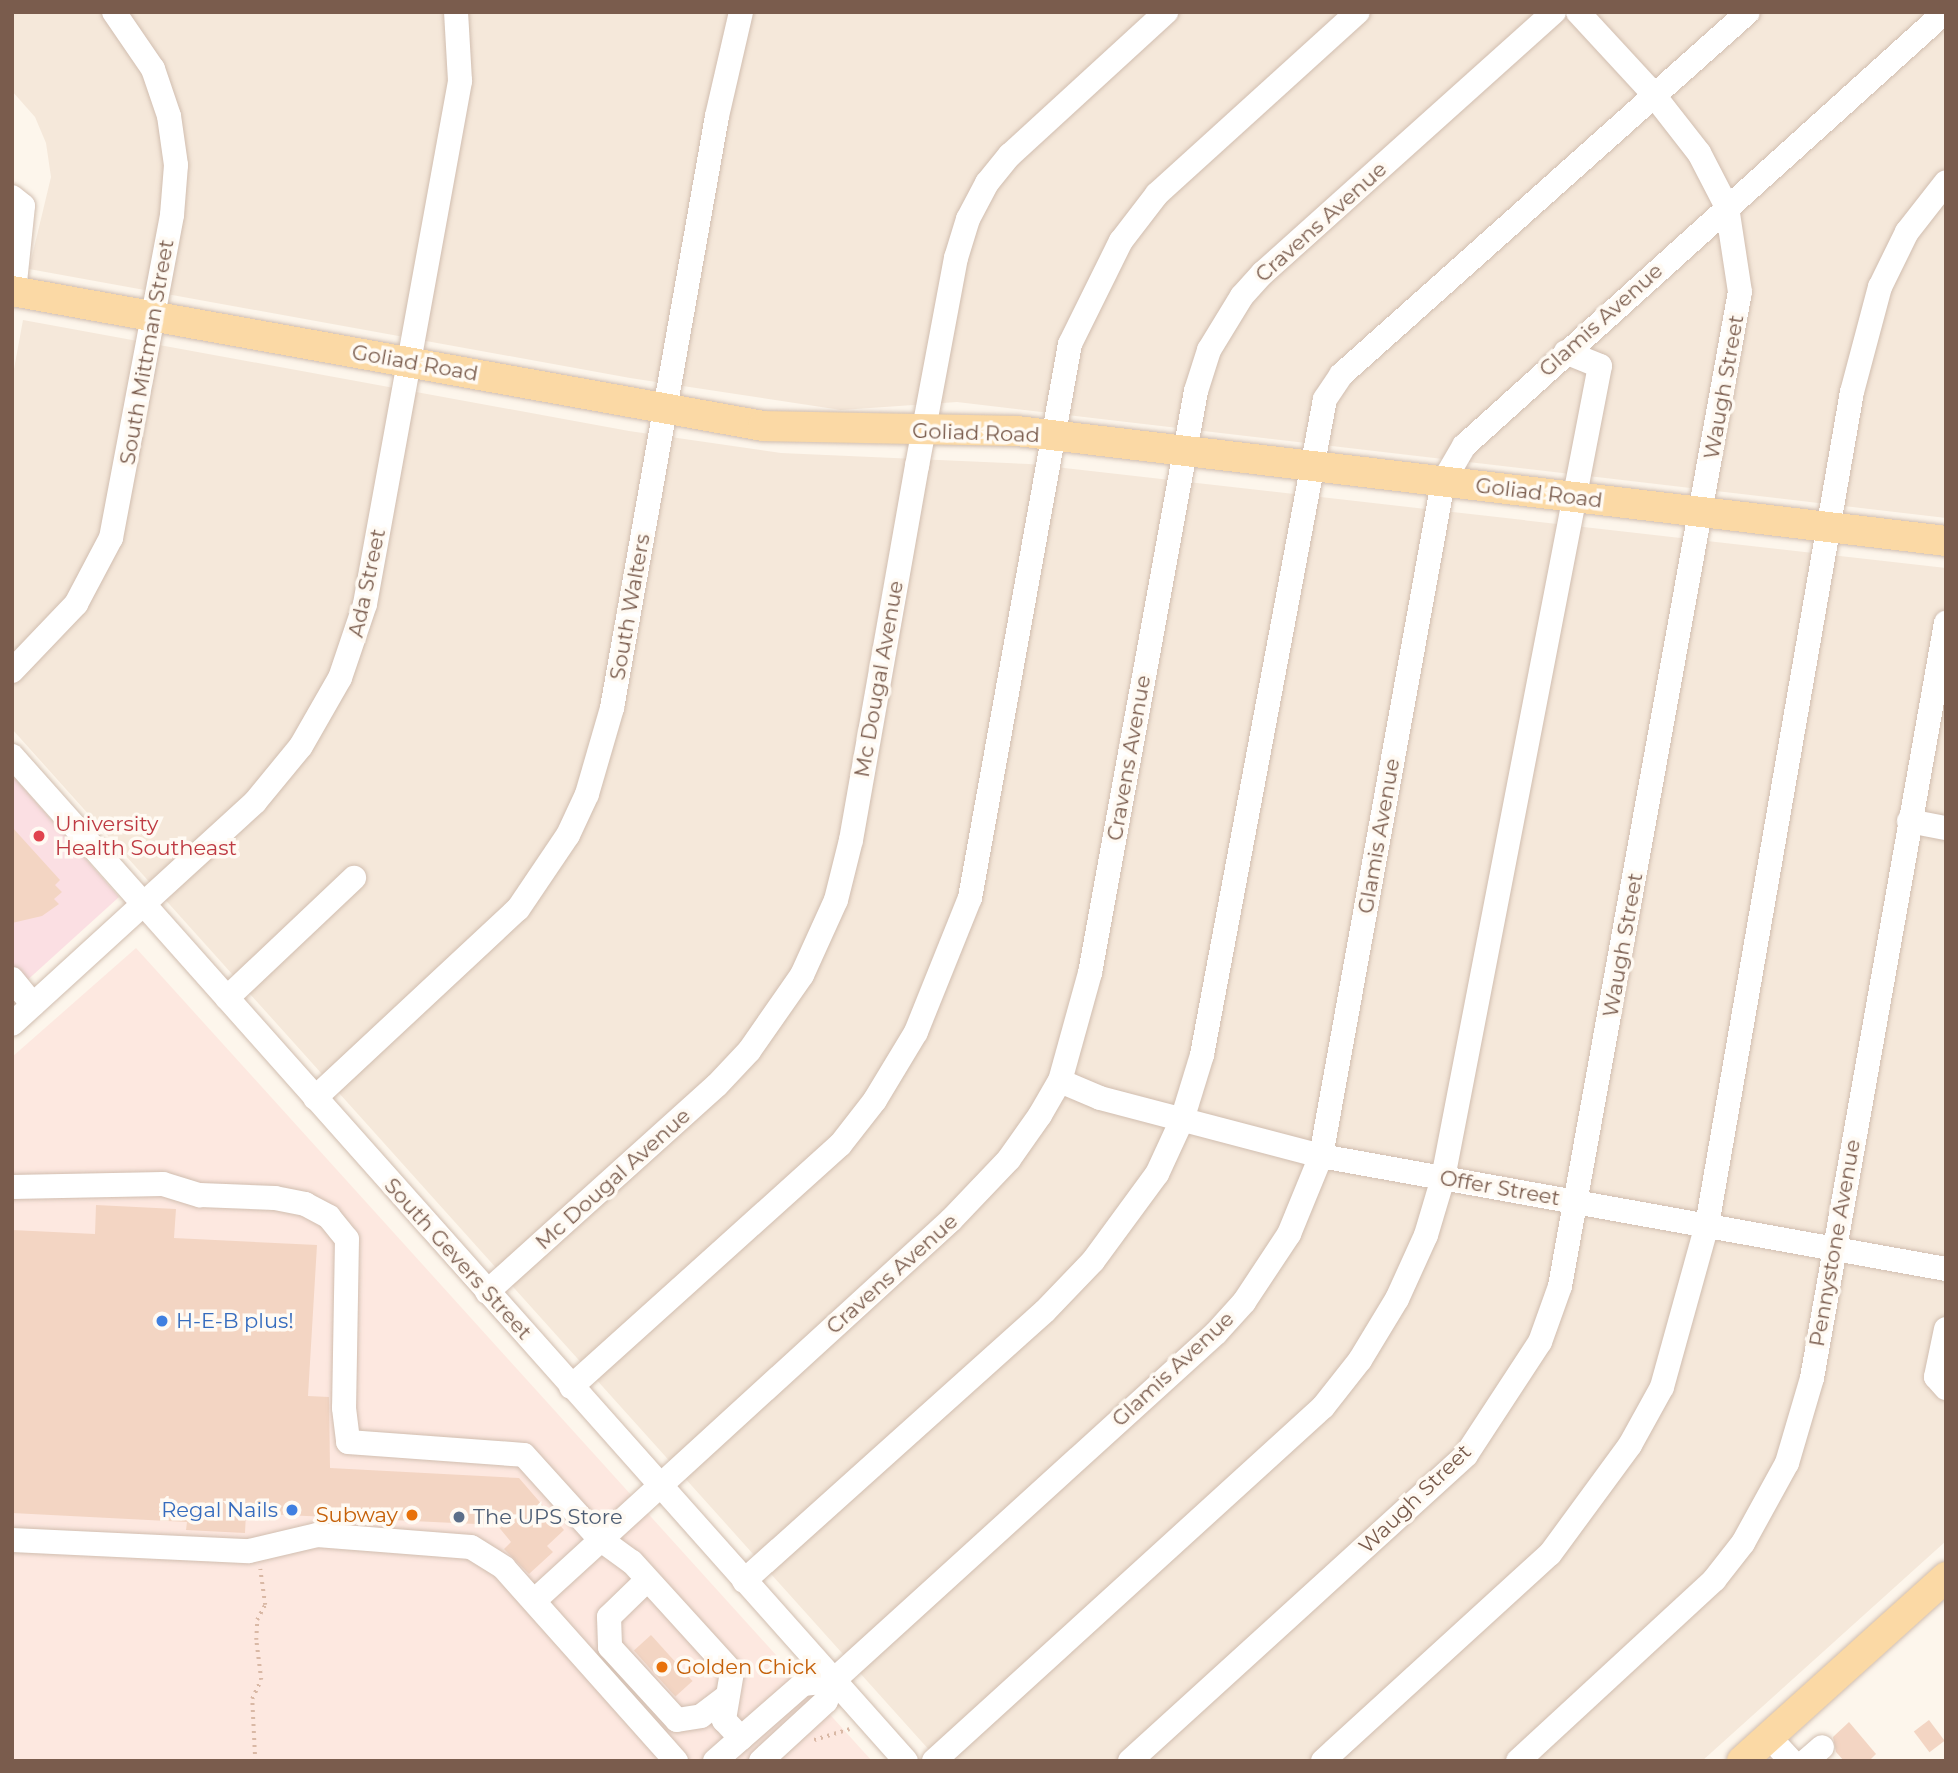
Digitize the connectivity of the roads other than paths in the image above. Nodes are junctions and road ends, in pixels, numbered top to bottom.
1 (114, 12) edge
2 (456, 12) edge
3 (762, 12) edge
4 (1166, 12) edge
5 (1358, 12) edge
6 (1554, 12) edge
7 (1578, 12) edge
8 (1748, 12) edge
9 (1945, 12) edge
10 (740, 19) edge
11 (1655, 96) junction
12 (1946, 182) edge
13 (12, 197) edge
14 (1727, 207) junction
15 (13, 291) edge
16 (154, 316) junction
17 (1566, 352) junction
18 (410, 362) junction
19 (666, 410) junction
20 (924, 431) junction
21 (1056, 436) junction
22 (1186, 451) junction
23 (1312, 466) junction
24 (1443, 482) junction
25 (1573, 497) junction
26 (1701, 512) junction
27 (1828, 527) junction
28 (1946, 541) edge
29 (1946, 623) edge
30 (12, 671) edge
31 (12, 756) edge
32 (1909, 821) junction
33 (1946, 828) edge
34 (354, 878) dead end
35 (145, 906) junction
36 (12, 979) edge
37 (227, 998) junction
38 (33, 1005) junction
39 (12, 1024) edge
40 (1060, 1081) junction
41 (314, 1098) junction
42 (1182, 1120) junction
43 (1321, 1156) junction
44 (1443, 1178) junction
45 (12, 1187) edge
46 (1577, 1202) junction
47 (1707, 1225) junction
48 (1833, 1248) junction
49 (1946, 1269) edge
50 (487, 1292) junction
51 (1946, 1329) edge
52 (572, 1387) junction
53 (1946, 1388) edge
54 (659, 1485) junction
55 (600, 1539) junction
56 (12, 1540) edge
57 (1946, 1577) edge
58 (647, 1580) junction
59 (744, 1581) junction
60 (534, 1601) junction
61 (833, 1681) junction
62 (726, 1697) junction
63 (1769, 1737) junction
64 (741, 1738) junction
65 (676, 1761) edge
66 (715, 1761) edge
67 (761, 1761) edge
68 (906, 1761) edge
69 (933, 1761) edge
70 (1130, 1761) edge
71 (1323, 1761) edge
72 (1518, 1761) edge
73 (1742, 1761) edge
74 (1791, 1761) edge

1 - 16 street, South Mittman Street
2 - 18 street, Ada Street
3 - 10 street
4 - 20 street, Mc Dougal Avenue
5 - 21 street
6 - 22 street, Cravens Avenue
7 - 11 street, Waugh Street
8 - 11 street
9 - 14 street, Glamis Avenue
10 - 19 street, South Walters
11 - 14 street, Waugh Street
11 - 23 street
12 - 27 street
13 - 15 street
14 - 17 street, Glamis Avenue
14 - 26 street, Waugh Street
15 - 16 main road, Goliad Road
16 - 18 main road, Goliad Road
16 - 30 street, South Mittman Street
17 - 24 street, Glamis Avenue
17 - 25 street
18 - 19 main road, Goliad Road
18 - 35 street, Ada Street
19 - 20 main road, Goliad Road
19 - 41 street, South Walters
20 - 21 main road, Goliad Road
20 - 50 street, Mc Dougal Avenue
21 - 22 main road, Goliad Road
21 - 52 street
22 - 23 main road, Goliad Road
22 - 40 street, Cravens Avenue
23 - 24 main road, Goliad Road
23 - 42 street
24 - 25 main road, Goliad Road
24 - 43 street, Glamis Avenue
25 - 26 main road, Goliad Road
25 - 44 street
26 - 27 main road, Goliad Road
26 - 46 street, Waugh Street
27 - 28 main road, Goliad Road
27 - 47 street
29 - 32 street, Pennystone Avenue
31 - 35 street, South Gevers Street
32 - 33 street
32 - 48 street, Pennystone Avenue
34 - 37 street
35 - 37 street, South Gevers Street
35 - 38 street, Ada Street
36 - 38 street
37 - 41 street, South Gevers Street
38 - 39 street, Ada Street
40 - 42 street, Offer Street
40 - 54 street, Cravens Avenue
41 - 50 street, South Gevers Street
42 - 43 street, Offer Street
42 - 59 street
43 - 44 street, Offer Street
43 - 61 street, Glamis Avenue
44 - 46 street, Offer Street
44 - 69 street
45 - 55 street
46 - 47 street, Offer Street
46 - 70 street, Waugh Street
47 - 48 street, Offer Street
47 - 71 street
48 - 49 street, Offer Street
48 - 72 street, Pennystone Avenue
50 - 52 street, South Gevers Street
51 - 53 street
52 - 54 street, South Gevers Street
54 - 55 street, Cravens Avenue
54 - 59 street, South Gevers Street
55 - 58 street
55 - 60 street, Cravens Avenue
56 - 60 street
57 - 63 main road
58 - 62 street
58 - 62 street
59 - 61 street, South Gevers Street
60 - 65 street
61 - 64 street
61 - 67 street
61 - 68 street, South Gevers Street
62 - 64 street
63 - 73 main road
63 - 74 street
64 - 66 street

